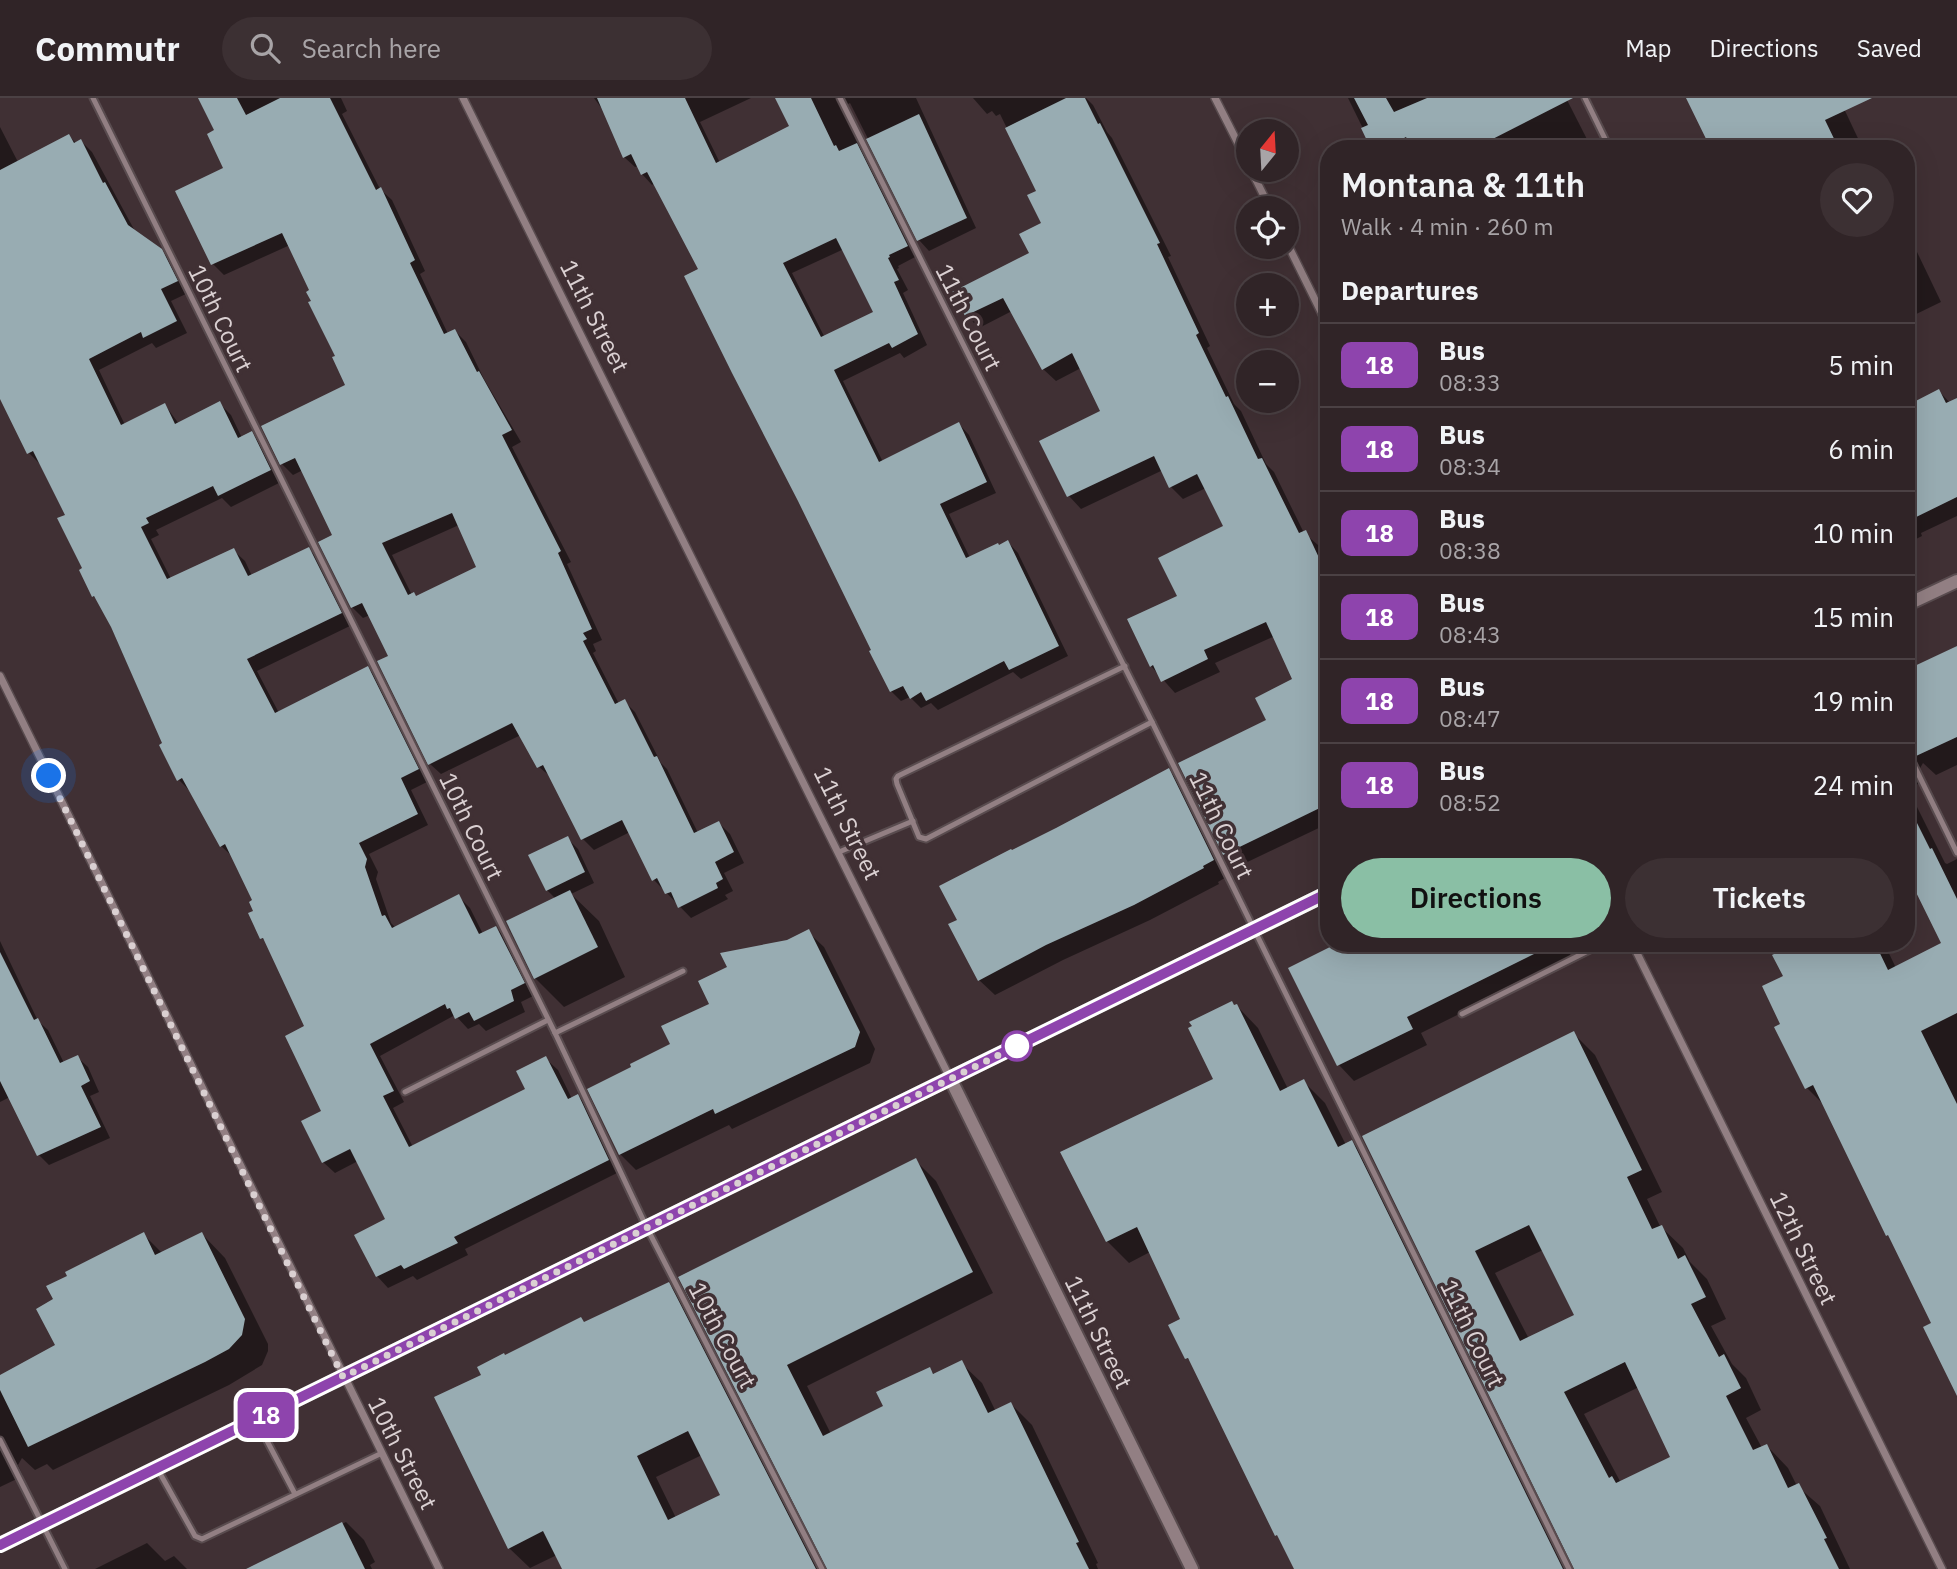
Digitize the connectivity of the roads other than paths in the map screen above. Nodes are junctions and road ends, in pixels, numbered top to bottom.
1 (93, 98) edge
2 (463, 98) edge
3 (840, 98) edge
4 (1215, 98) edge
5 (1585, 98) edge
6 (1236, 139) edge
7 (1606, 140) edge
8 (1295, 259) edge
9 (1320, 310) edge
10 (1957, 581) edge
11 (1915, 601) edge
12 (1125, 666) junction
13 (0, 676) edge
14 (1152, 722) junction
15 (1915, 767) edge
16 (913, 821) junction
17 (839, 852) junction
18 (1957, 853) edge
19 (1320, 897) edge
20 (1253, 930) junction
21 (1586, 952) edge
22 (1636, 952) edge
23 (683, 971) dead end
24 (1462, 1014) dead end
25 (548, 1020) junction
26 (555, 1033) junction
27 (950, 1078) junction
28 (405, 1092) dead end
29 (647, 1228) junction
30 (343, 1377) junction
31 (256, 1420) junction
32 (0, 1440) edge
33 (382, 1453) junction
34 (157, 1468) junction
35 (295, 1494) junction
36 (43, 1524) junction
37 (0, 1545) edge
38 (65, 1569) edge
39 (439, 1569) edge
40 (822, 1569) edge
41 (1192, 1569) edge
42 (1569, 1569) edge
43 (1942, 1569) edge

1 - 25 lane, 10th Court
2 - 17 street, 11th Street
3 - 12 lane, 11th Court
4 - 6 street
5 - 7 lane
8 - 9 street
10 - 11 street
12 - 14 lane, 11th Court
12 - 16 lane
13 - 30 street, 10th Street
14 - 16 lane
14 - 20 lane, 11th Court
15 - 18 lane
16 - 17 lane
17 - 27 street, 11th Street
19 - 20 street
20 - 27 street
20 - 42 lane, 11th Court
21 - 24 lane
22 - 43 street, 12th Street
23 - 26 lane
25 - 26 lane, 10th Court
25 - 28 lane
26 - 29 lane, 10th Court
27 - 29 street
27 - 41 street, 11th Street
29 - 30 street
29 - 40 lane, 10th Court
30 - 31 street
30 - 33 street, 10th Street
31 - 34 street
31 - 35 lane
32 - 36 lane
33 - 35 lane
33 - 39 street, 10th Street
34 - 35 lane
34 - 36 street
36 - 37 street
36 - 38 lane

